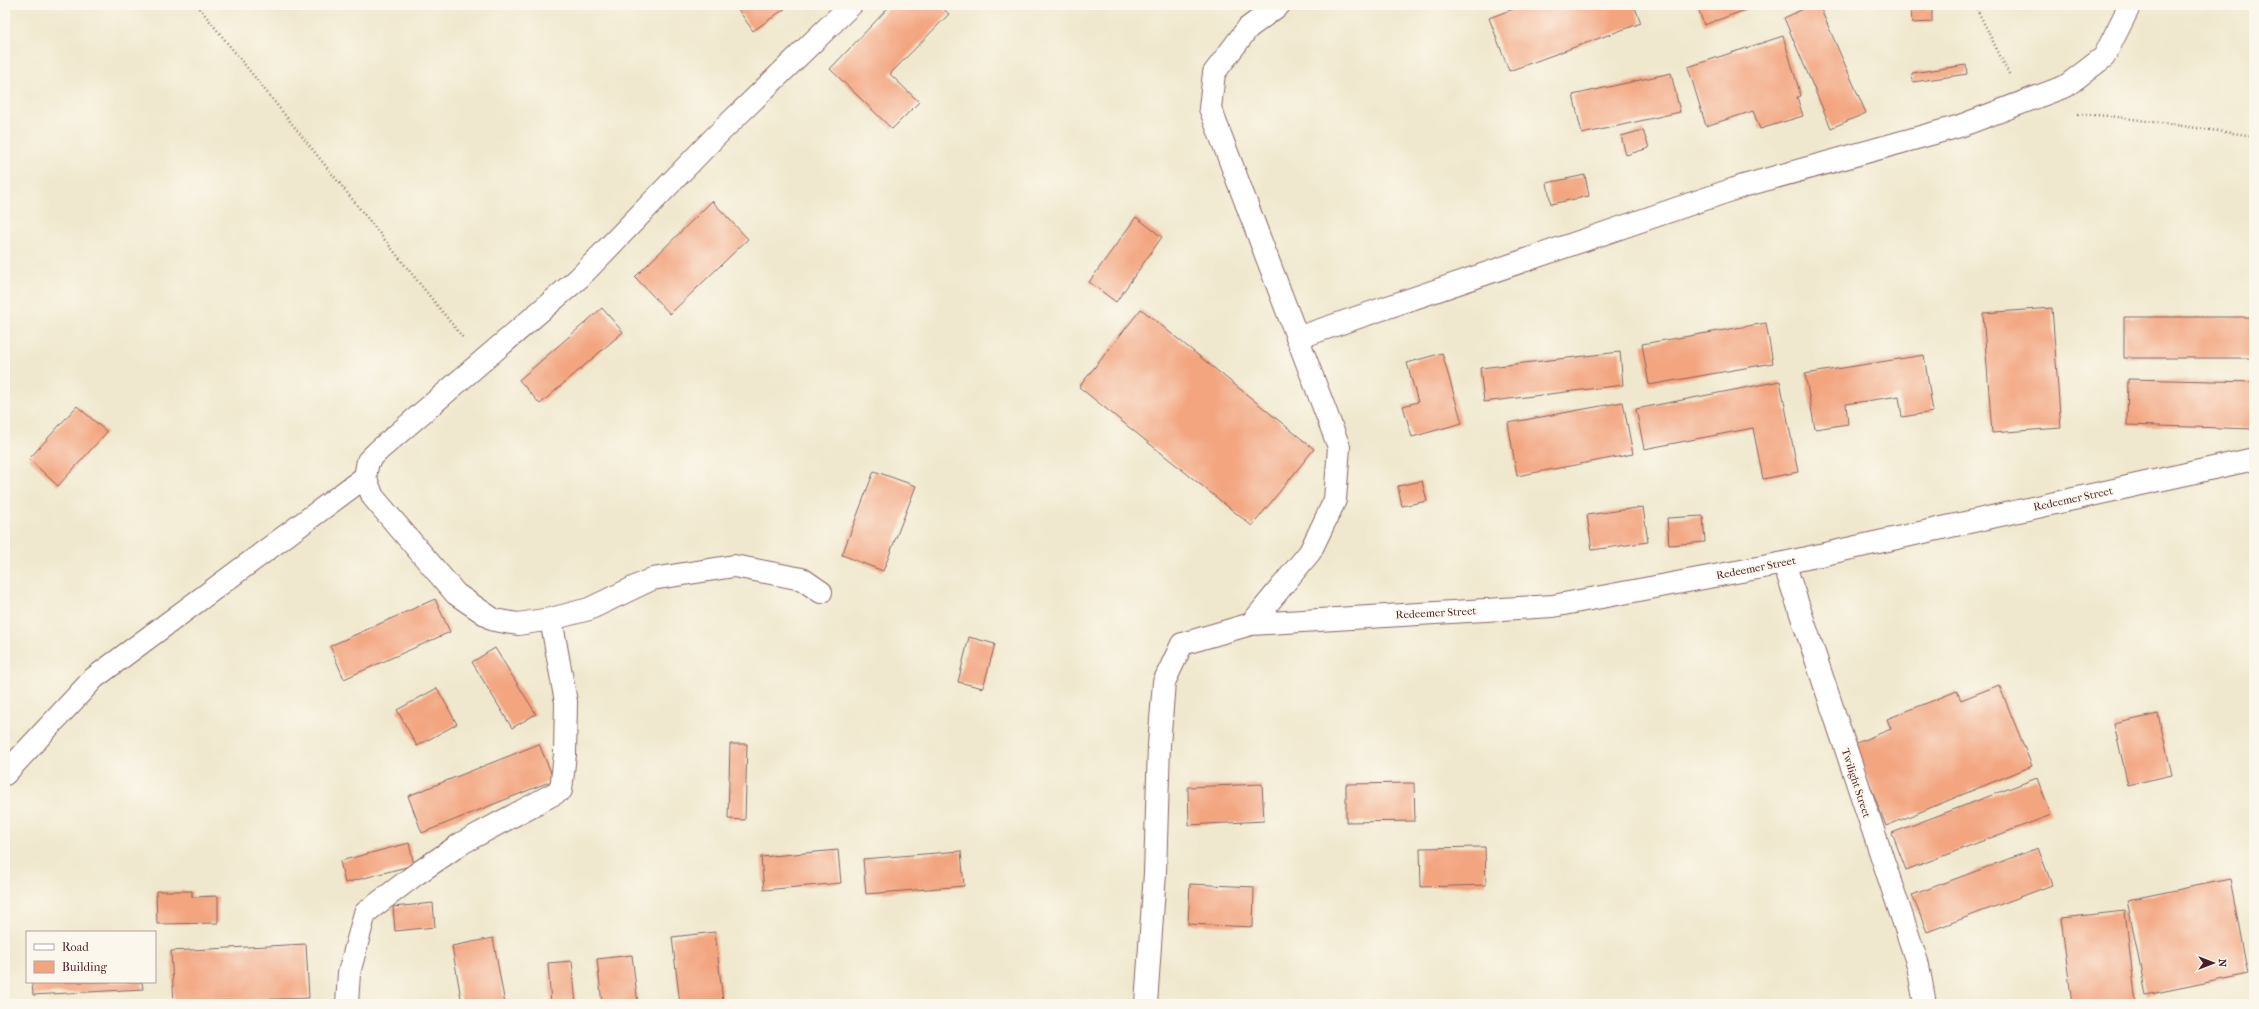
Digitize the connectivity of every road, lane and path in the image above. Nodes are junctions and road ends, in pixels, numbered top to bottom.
1 (197, 5) edge
2 (851, 5) edge
3 (1279, 5) edge
4 (2130, 5) edge
5 (1297, 338) junction
6 (482, 361) junction
7 (2254, 459) edge
8 (365, 477) junction
9 (1784, 563) junction
10 (821, 592) dead end
11 (552, 619) junction
12 (1251, 624) junction
13 (5, 774) edge
14 (347, 1004) edge
15 (1146, 1004) edge
16 (1925, 1004) edge

1 - 6 path
2 - 6 street
3 - 5 street
4 - 5 street
5 - 12 street
6 - 8 street
7 - 9 street, Redeemer Street
8 - 11 street
8 - 13 street
9 - 12 street, Redeemer Street
9 - 16 street, Twilight Street
10 - 11 street
11 - 14 street
12 - 15 street, Redeemer Street

